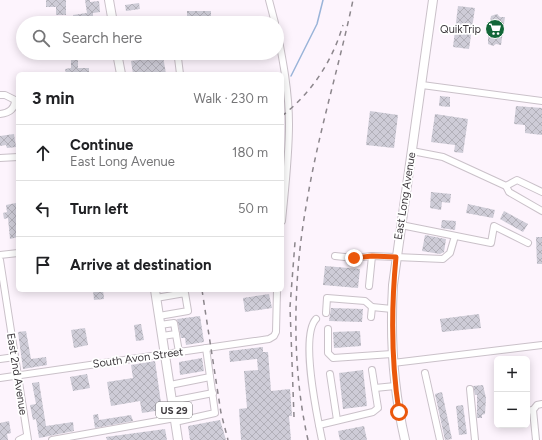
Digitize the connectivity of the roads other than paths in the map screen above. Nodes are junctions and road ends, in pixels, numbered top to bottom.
1 (109, 0) edge
2 (269, 0) edge
3 (433, 0) edge
4 (112, 16) edge
5 (273, 16) edge
6 (120, 60) edge
7 (178, 60) edge
8 (282, 60) edge
9 (121, 72) edge
10 (180, 72) edge
11 (422, 85) junction
12 (0, 95) edge
13 (542, 101) edge
14 (0, 114) edge
15 (412, 151) junction
16 (16, 157) edge
17 (0, 158) edge
18 (506, 186) junction
19 (542, 192) edge
20 (284, 203) edge
21 (542, 211) edge
22 (401, 225) junction
23 (455, 236) junction
24 (528, 243) dead end
25 (16, 253) edge
26 (0, 255) edge
27 (335, 256) dead end
28 (372, 256) junction
29 (396, 257) junction
30 (0, 260) edge
31 (369, 286) dead end
32 (277, 292) edge
33 (155, 294) edge
34 (372, 307) junction
35 (392, 309) junction
36 (326, 313) dead end
37 (159, 316) junction
38 (371, 317) dead end
39 (316, 319) dead end
40 (160, 325) junction
41 (328, 329) dead end
42 (176, 334) junction
43 (162, 336) junction
44 (542, 345) edge
45 (206, 348) junction
46 (179, 352) junction
47 (165, 354) junction
48 (15, 356) junction
49 (0, 358) edge
50 (393, 359) junction
51 (372, 370) dead end
52 (425, 373) dead end
53 (330, 374) dead end
54 (18, 375) junction
55 (210, 377) junction
56 (0, 378) edge
57 (170, 385) junction
58 (395, 386) junction
59 (375, 388) junction
60 (470, 389) dead end
61 (213, 393) junction
62 (172, 401) junction
63 (542, 404) edge
64 (530, 410) edge
65 (175, 420) junction
66 (338, 420) junction
67 (319, 425) junction
68 (28, 438) edge
69 (19, 440) edge
70 (52, 440) edge
71 (178, 440) edge
72 (322, 440) edge
73 (405, 440) edge
74 (440, 440) edge
75 (475, 440) edge
76 (536, 440) edge

1 - 4 main road
2 - 5 street
3 - 11 main road, East Long Avenue
6 - 9 main road
7 - 10 street
8 - 20 street
11 - 13 street
11 - 15 main road, East Long Avenue
12 - 14 street
15 - 18 street
15 - 22 main road, East Long Avenue
16 - 17 street
18 - 19 street
18 - 21 street
22 - 23 street
22 - 29 main road, East Long Avenue
23 - 24 street
23 - 29 street
25 - 26 street
27 - 28 street
28 - 29 street
28 - 31 street
29 - 35 main road, East Long Avenue
30 - 48 street, East 2nd Avenue
32 - 45 street, South Avon Street
33 - 37 main road, US 29
33 - 37 street
34 - 35 street
34 - 36 street
34 - 38 street
35 - 50 main road, East Long Avenue
37 - 40 main road, US 29
39 - 67 street
40 - 42 street
40 - 43 main road, US 29
41 - 50 street
42 - 43 street
42 - 46 street
43 - 47 main road, US 29
44 - 50 street
45 - 46 street, South Avon Street
45 - 55 street
46 - 47 street, South Avon Street
47 - 54 street, South Avon Street
47 - 57 main road, US 29
48 - 49 street
48 - 54 street, East 2nd Avenue
50 - 58 main road, East Long Avenue
51 - 59 street
52 - 74 street
53 - 66 street
54 - 56 street, South Avon Street
54 - 68 street, East 2nd Avenue
55 - 57 street
55 - 61 street
57 - 62 main road, US 29
58 - 59 street
58 - 73 main road, East Long Avenue
59 - 66 street
60 - 75 street
61 - 62 street
61 - 65 street
62 - 65 main road, US 29
63 - 64 street
64 - 76 street
65 - 70 street
65 - 71 main road, US 29
66 - 67 street
67 - 72 street
68 - 69 street

